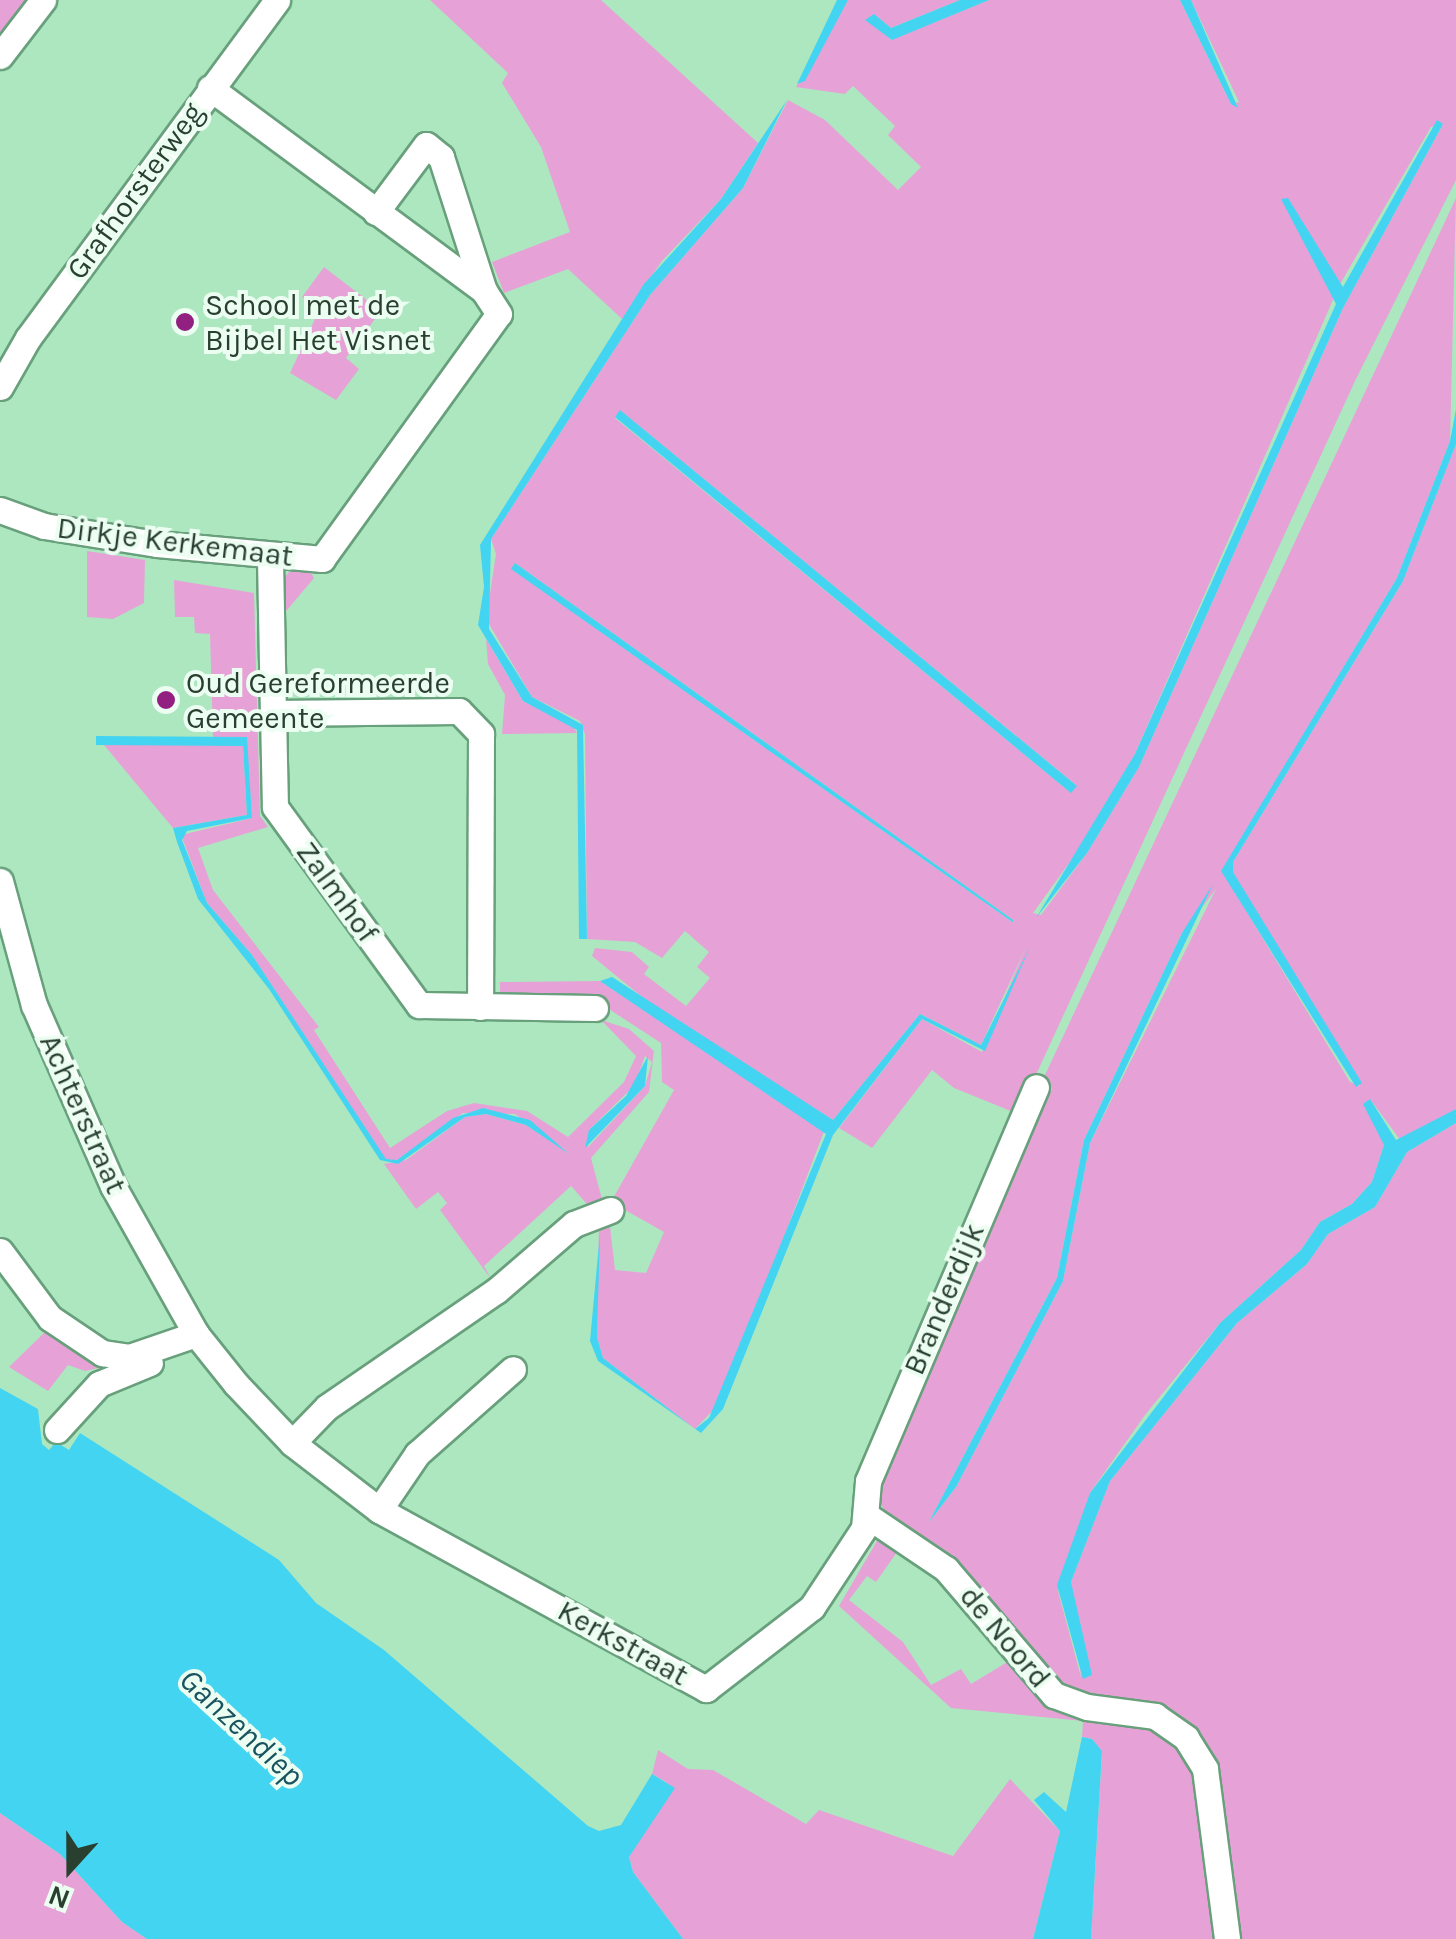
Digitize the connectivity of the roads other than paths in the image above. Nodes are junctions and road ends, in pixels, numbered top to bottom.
1 (43, 0) edge
2 (277, 0) edge
3 (0, 56) edge
4 (210, 88) junction
5 (376, 212) junction
6 (484, 291) junction
7 (0, 387) edge
8 (0, 510) edge
9 (270, 559) junction
10 (273, 712) junction
11 (0, 882) edge
12 (480, 1007) junction
13 (594, 1008) dead end
14 (1036, 1087) dead end
15 (610, 1210) dead end
16 (0, 1250) edge
17 (196, 1334) junction
18 (149, 1353) junction
19 (513, 1368) dead end
20 (57, 1430) dead end
21 (292, 1443) junction
22 (379, 1510) junction
23 (866, 1515) junction
24 (1228, 1939) edge

1 - 3 street
2 - 4 street, Grafhorsterweg
4 - 5 street
4 - 7 street, Grafhorsterweg
5 - 6 street
5 - 6 street, Dirkje Kerkemaat
6 - 9 street, Dirkje Kerkemaat
8 - 9 street, Dirkje Kerkemaat
9 - 10 street
10 - 12 street, Zalmhof
10 - 12 street
11 - 17 street, Achterstraat
12 - 13 street, Zalmhof
14 - 23 street, Branderdijk
15 - 21 street
16 - 18 street
17 - 18 street
17 - 21 street, Kerkstraat
18 - 20 street
19 - 22 street
21 - 22 street, Kerkstraat
22 - 23 street, Kerkstraat
23 - 24 street, de Noord

